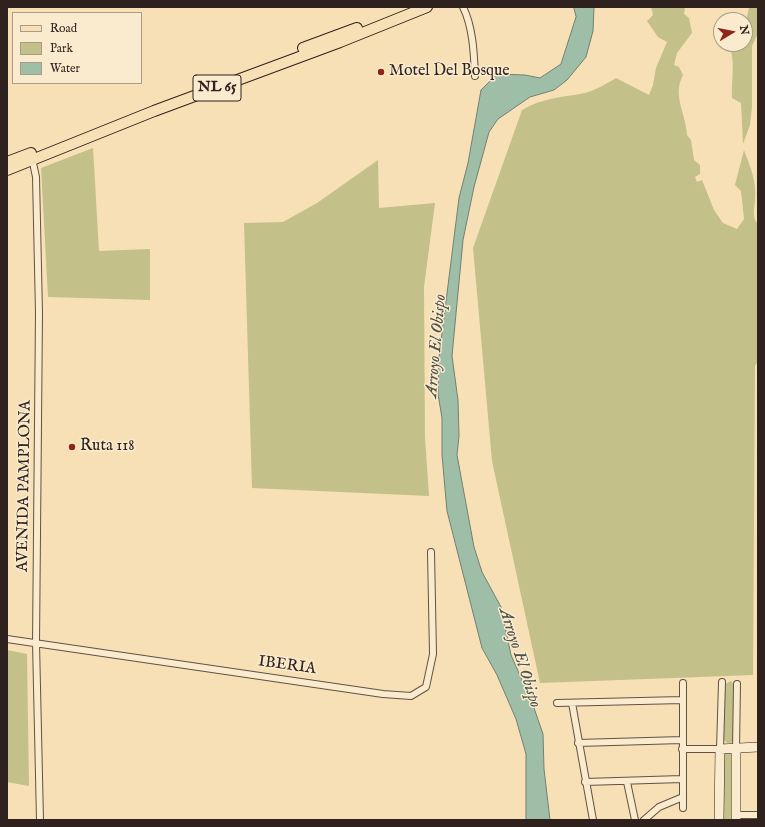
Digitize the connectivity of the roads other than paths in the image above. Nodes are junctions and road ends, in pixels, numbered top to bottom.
1 (410, 7) edge
2 (427, 7) edge
3 (463, 7) edge
4 (475, 76) dead end
5 (31, 156) junction
6 (7, 162) edge
7 (7, 170) edge
8 (431, 552) dead end
9 (7, 639) edge
10 (36, 643) junction
11 (722, 682) dead end
12 (683, 683) dead end
13 (737, 684) dead end
14 (682, 700) junction
15 (557, 703) dead end
16 (572, 703) junction
17 (682, 740) junction
18 (578, 743) junction
19 (720, 748) junction
20 (682, 749) junction
21 (736, 749) junction
22 (756, 749) edge
23 (682, 779) junction
24 (585, 782) junction
25 (627, 782) junction
26 (683, 797) junction
27 (683, 808) dead end
28 (758, 815) edge
29 (736, 818) edge
30 (40, 820) edge
31 (593, 820) edge
32 (635, 820) edge
33 (644, 820) edge
34 (719, 820) edge

1 - 5 main road, NL 65
2 - 5 main road, NL 65
3 - 4 street
5 - 6 main road, NL 65
5 - 7 main road, NL 65
5 - 10 street, AVENIDA PAMPLONA
8 - 10 street, IBERIA
9 - 10 street, IBERIA
10 - 30 street, AVENIDA PAMPLONA
11 - 19 street
12 - 14 street
13 - 21 street
14 - 16 street
14 - 17 street
15 - 16 street
16 - 18 street
17 - 18 street
17 - 20 street
18 - 24 street
19 - 20 street
19 - 21 street
19 - 34 street
20 - 23 street
21 - 22 street
21 - 29 street
23 - 25 street
23 - 26 street
24 - 25 street
24 - 31 street
25 - 32 street
26 - 27 street
26 - 33 street
28 - 29 street

